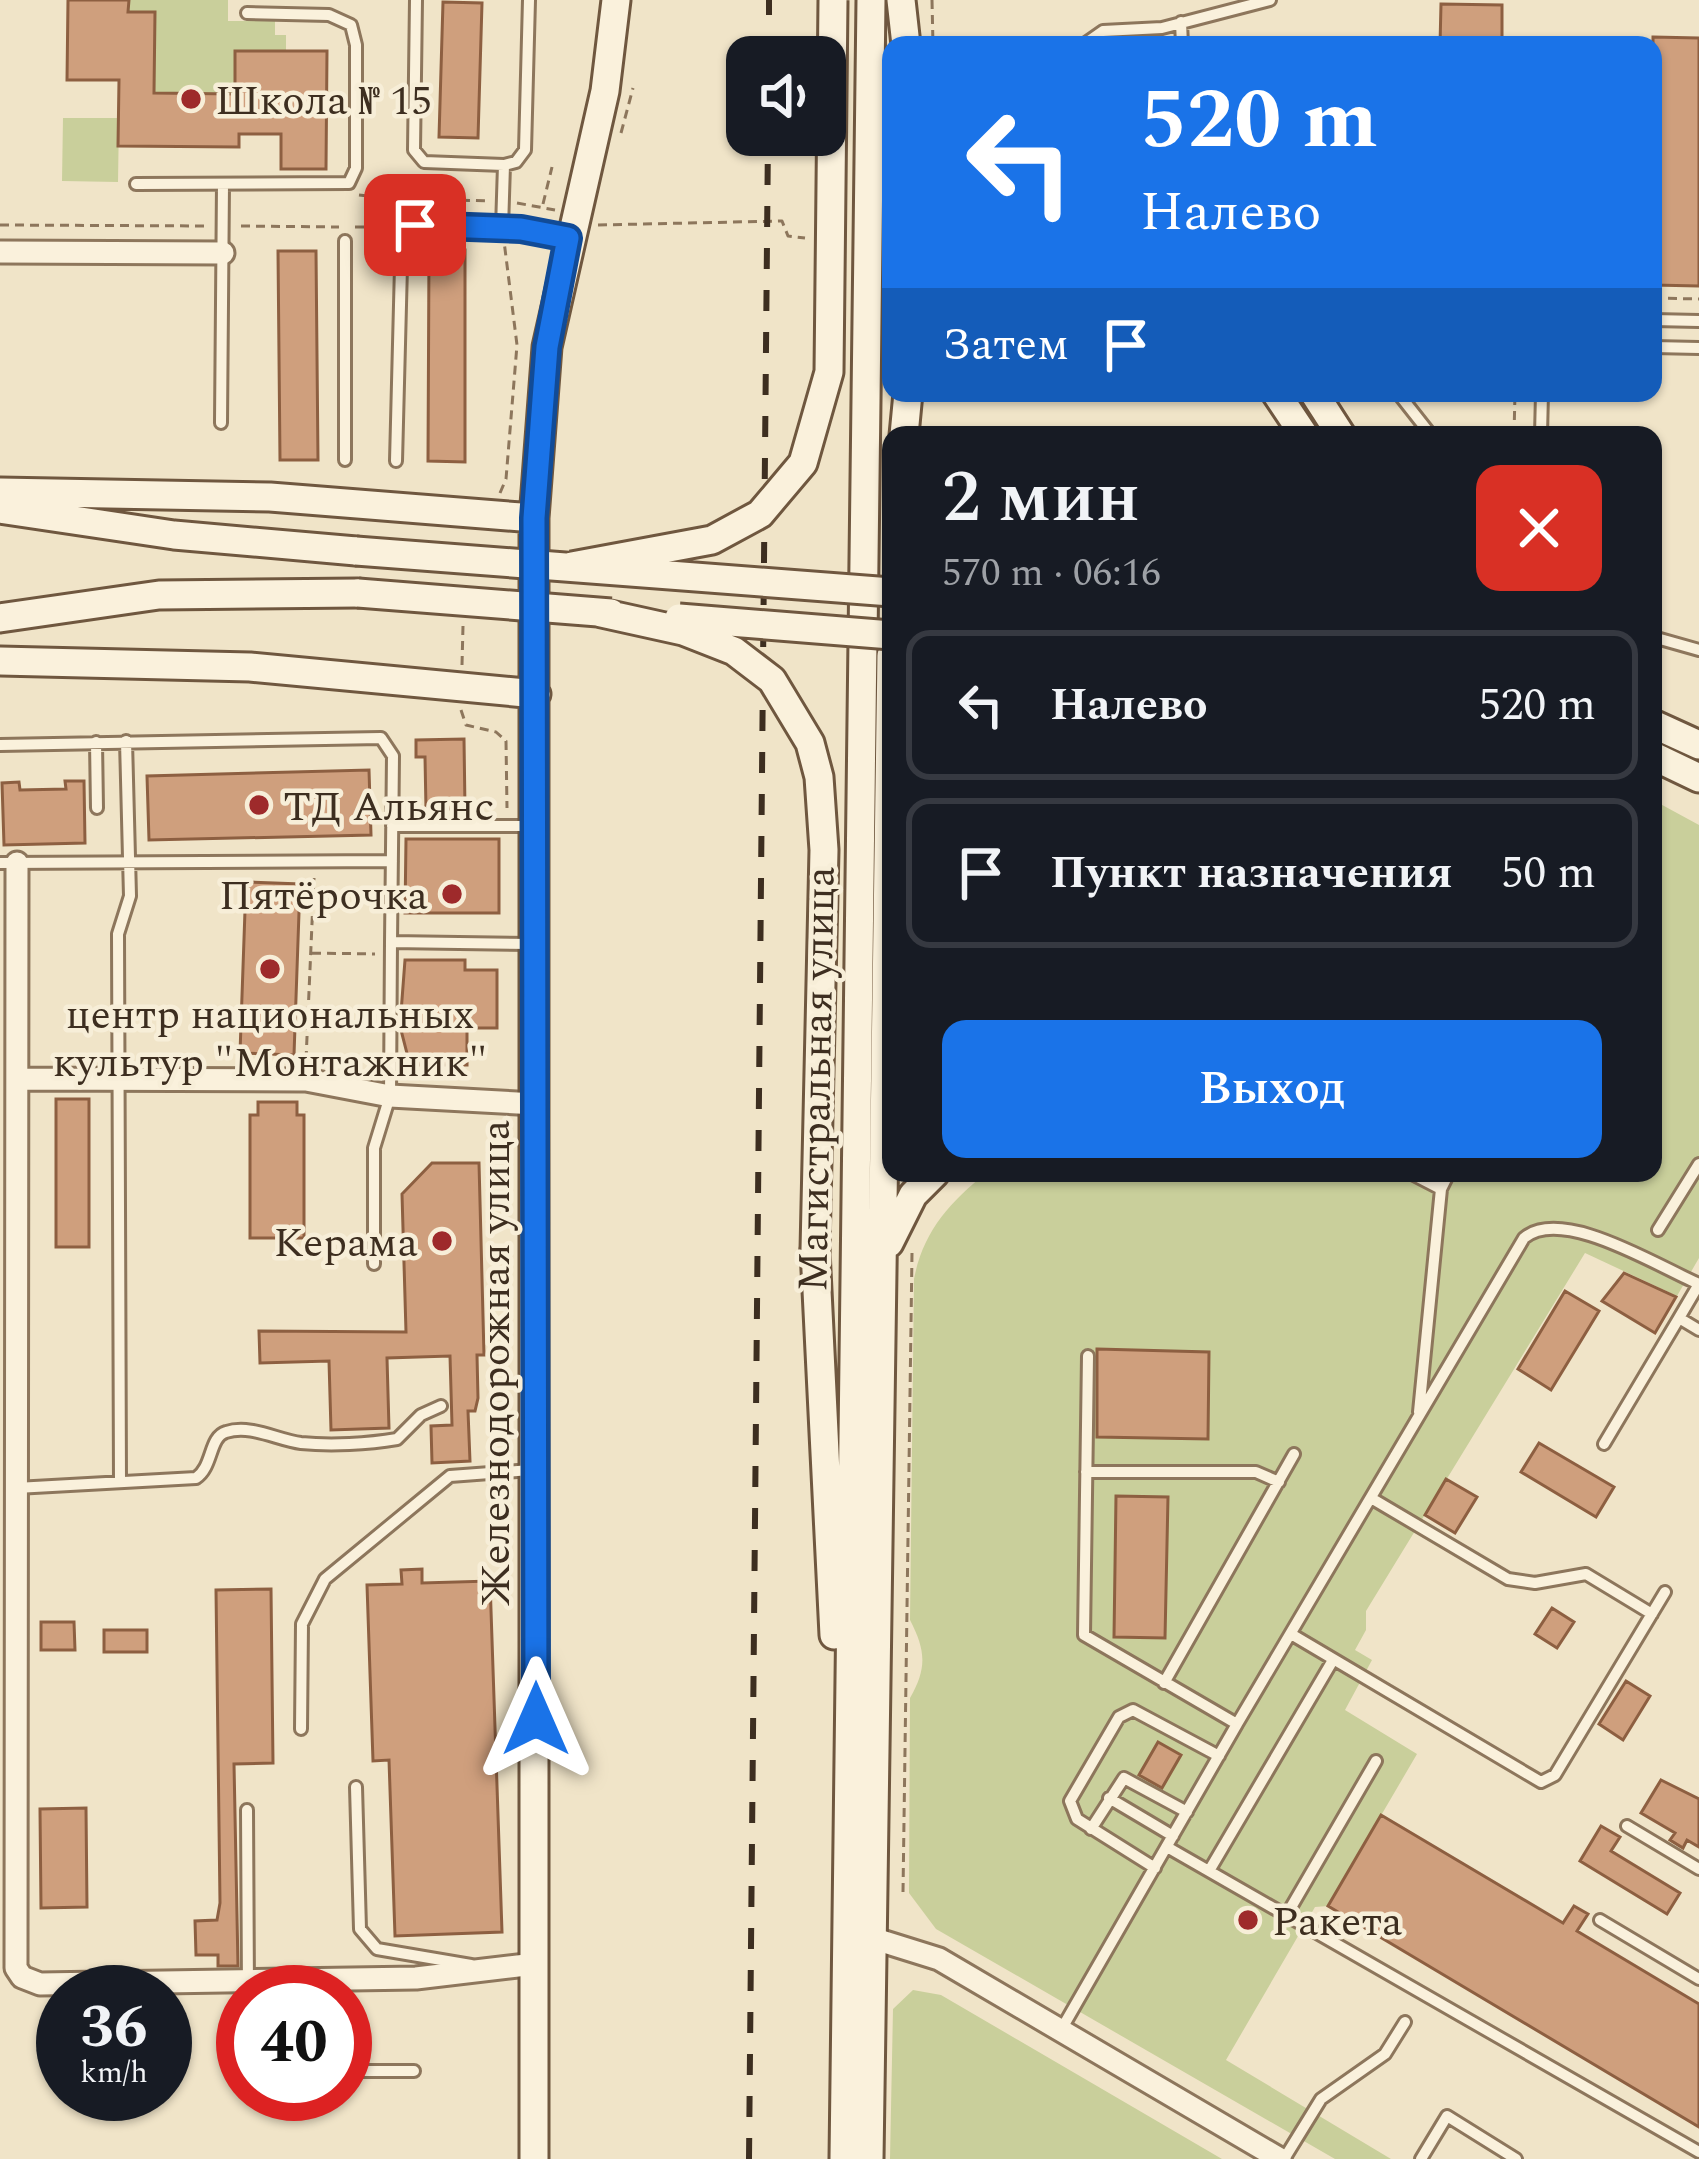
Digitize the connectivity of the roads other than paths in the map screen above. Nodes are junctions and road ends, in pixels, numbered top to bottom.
1 (416, 0) edge
2 (529, 0) edge
3 (616, 0) edge
4 (833, 0) edge
5 (871, 0) edge
6 (900, 0) edge
7 (1270, 0) edge
8 (247, 13) dead end
9 (1181, 22) junction
10 (902, 36) edge
11 (1096, 36) edge
12 (1182, 36) edge
13 (504, 165) junction
14 (136, 184) dead end
15 (223, 184) junction
16 (502, 228) junction
17 (568, 238) junction
18 (345, 242) dead end
19 (0, 252) edge
20 (223, 253) junction
21 (1662, 320) edge
22 (1699, 321) edge
23 (1662, 347) edge
24 (1699, 348) edge
25 (1405, 402) edge
26 (220, 423) dead end
27 (1424, 426) edge
28 (345, 460) dead end
29 (397, 460) dead end
30 (0, 492) edge
31 (0, 509) edge
32 (534, 518) junction
33 (572, 566) junction
34 (882, 591) edge
35 (597, 612) junction
36 (0, 618) edge
37 (882, 634) edge
38 (1662, 640) edge
39 (1699, 650) edge
40 (0, 662) edge
41 (536, 694) junction
42 (1662, 728) edge
43 (126, 741) junction
44 (96, 742) junction
45 (0, 745) edge
46 (1699, 745) edge
47 (1662, 760) edge
48 (1699, 778) edge
49 (97, 808) dead end
50 (392, 826) junction
51 (529, 826) junction
52 (392, 861) junction
53 (9, 863) edge
54 (129, 863) junction
55 (536, 944) junction
56 (391, 948) junction
57 (119, 1079) junction
58 (9, 1082) edge
59 (390, 1096) junction
60 (536, 1103) junction
61 (1699, 1164) edge
62 (883, 1182) edge
63 (928, 1182) edge
64 (1427, 1182) edge
65 (1444, 1182) edge
66 (1441, 1189) junction
67 (1658, 1230) dead end
68 (374, 1264) dead end
69 (881, 1276) junction
70 (1679, 1318) junction
71 (1699, 1330) edge
72 (1088, 1356) dead end
73 (441, 1406) dead end
74 (1418, 1417) junction
75 (1604, 1444) dead end
76 (1294, 1454) dead end
77 (536, 1470) junction
78 (1086, 1472) junction
79 (120, 1481) junction
80 (1279, 1481) junction
81 (16, 1488) junction
82 (1371, 1498) junction
83 (1665, 1592) dead end
84 (1652, 1614) junction
85 (1291, 1634) junction
86 (1333, 1660) junction
87 (1165, 1683) junction
88 (1237, 1724) junction
89 (301, 1729) dead end
90 (8, 1738) edge
91 (1220, 1756) junction
92 (1376, 1760) dead end
93 (356, 1786) dead end
94 (1109, 1798) junction
95 (247, 1810) dead end
96 (1187, 1812) junction
97 (847, 1823) junction
98 (1627, 1826) dead end
99 (1090, 1828) junction
100 (1170, 1842) junction
101 (1155, 1868) junction
102 (1699, 1869) edge
103 (1209, 1871) junction
104 (1286, 1916) junction
105 (1600, 1920) dead end
106 (874, 1940) junction
107 (8, 1947) edge
108 (535, 1964) junction
109 (248, 1965) edge
110 (480, 1967) junction
111 (1699, 1979) edge
112 (372, 1980) edge
113 (216, 1985) edge
114 (1405, 2022) dead end
115 (1060, 2030) junction
116 (372, 2071) edge
117 (414, 2071) dead end
118 (1699, 2152) edge
119 (1272, 2157) edge
120 (534, 2159) edge
121 (844, 2159) edge
122 (869, 2159) edge
123 (1420, 2159) edge
124 (1516, 2159) edge

1 - 13 lane
2 - 13 lane
3 - 17 main road, Железнодорожная улица
4 - 33 main road, bridge
5 - 97 main road, Магистральная улица
6 - 10 main road
7 - 9 lane
8 - 15 lane
9 - 11 lane
9 - 12 lane
13 - 16 lane
14 - 15 lane
15 - 20 lane
16 - 17 lane
16 - 29 lane
17 - 32 main road, Железнодорожная улица
18 - 28 lane
19 - 20 street
20 - 26 lane
21 - 22 lane
23 - 24 lane
25 - 27 lane
30 - 32 main road
31 - 33 main road, bridge
32 - 41 main road, Железнодорожная улица
33 - 34 main road, bridge
35 - 36 main road, bridge
35 - 37 main road, bridge
35 - 97 main road, bridge
38 - 39 lane
40 - 41 main road
41 - 51 main road, Железнодорожная улица
42 - 46 main road
43 - 44 lane
43 - 50 lane
43 - 54 lane
44 - 45 lane
44 - 49 lane
47 - 48 main road
50 - 51 lane
50 - 52 lane
51 - 55 main road, Железнодорожная улица
52 - 54 lane
52 - 56 lane
53 - 54 lane
53 - 58 street
54 - 57 lane
55 - 56 lane
55 - 60 main road, Железнодорожная улица
56 - 59 lane
57 - 58 street
57 - 59 street
57 - 79 lane
58 - 81 street
59 - 60 street
59 - 68 lane
60 - 77 main road, Железнодорожная улица
61 - 67 lane
62 - 69 main road, Магистральная улица
63 - 69 main road
64 - 66 lane
65 - 66 lane
66 - 74 lane
69 - 106 main road, Магистральная улица
70 - 71 lane
70 - 74 lane
70 - 75 lane
72 - 78 lane
73 - 79 lane
74 - 82 lane
76 - 80 lane
77 - 89 lane
77 - 108 main road, Железнодорожная улица
78 - 80 lane
78 - 87 lane
79 - 81 lane
80 - 87 lane
81 - 90 street
82 - 84 lane
82 - 85 lane
83 - 84 lane
84 - 86 lane
85 - 86 lane
85 - 88 lane
86 - 103 lane
87 - 88 lane
88 - 91 lane
90 - 107 street
91 - 96 lane
91 - 99 lane
92 - 104 lane
93 - 110 lane
94 - 96 lane
94 - 99 lane
94 - 100 lane
95 - 109 lane
96 - 100 lane
97 - 121 main road, Магистральная улица
98 - 102 lane
99 - 101 lane
100 - 101 lane
100 - 103 lane
101 - 115 lane
103 - 104 lane
104 - 118 lane
105 - 111 lane
106 - 115 street
106 - 122 main road, Магистральная улица
107 - 113 street
108 - 110 street
108 - 120 main road, Железнодорожная улица
110 - 112 street
114 - 119 lane
115 - 119 street
116 - 117 lane
123 - 124 lane

